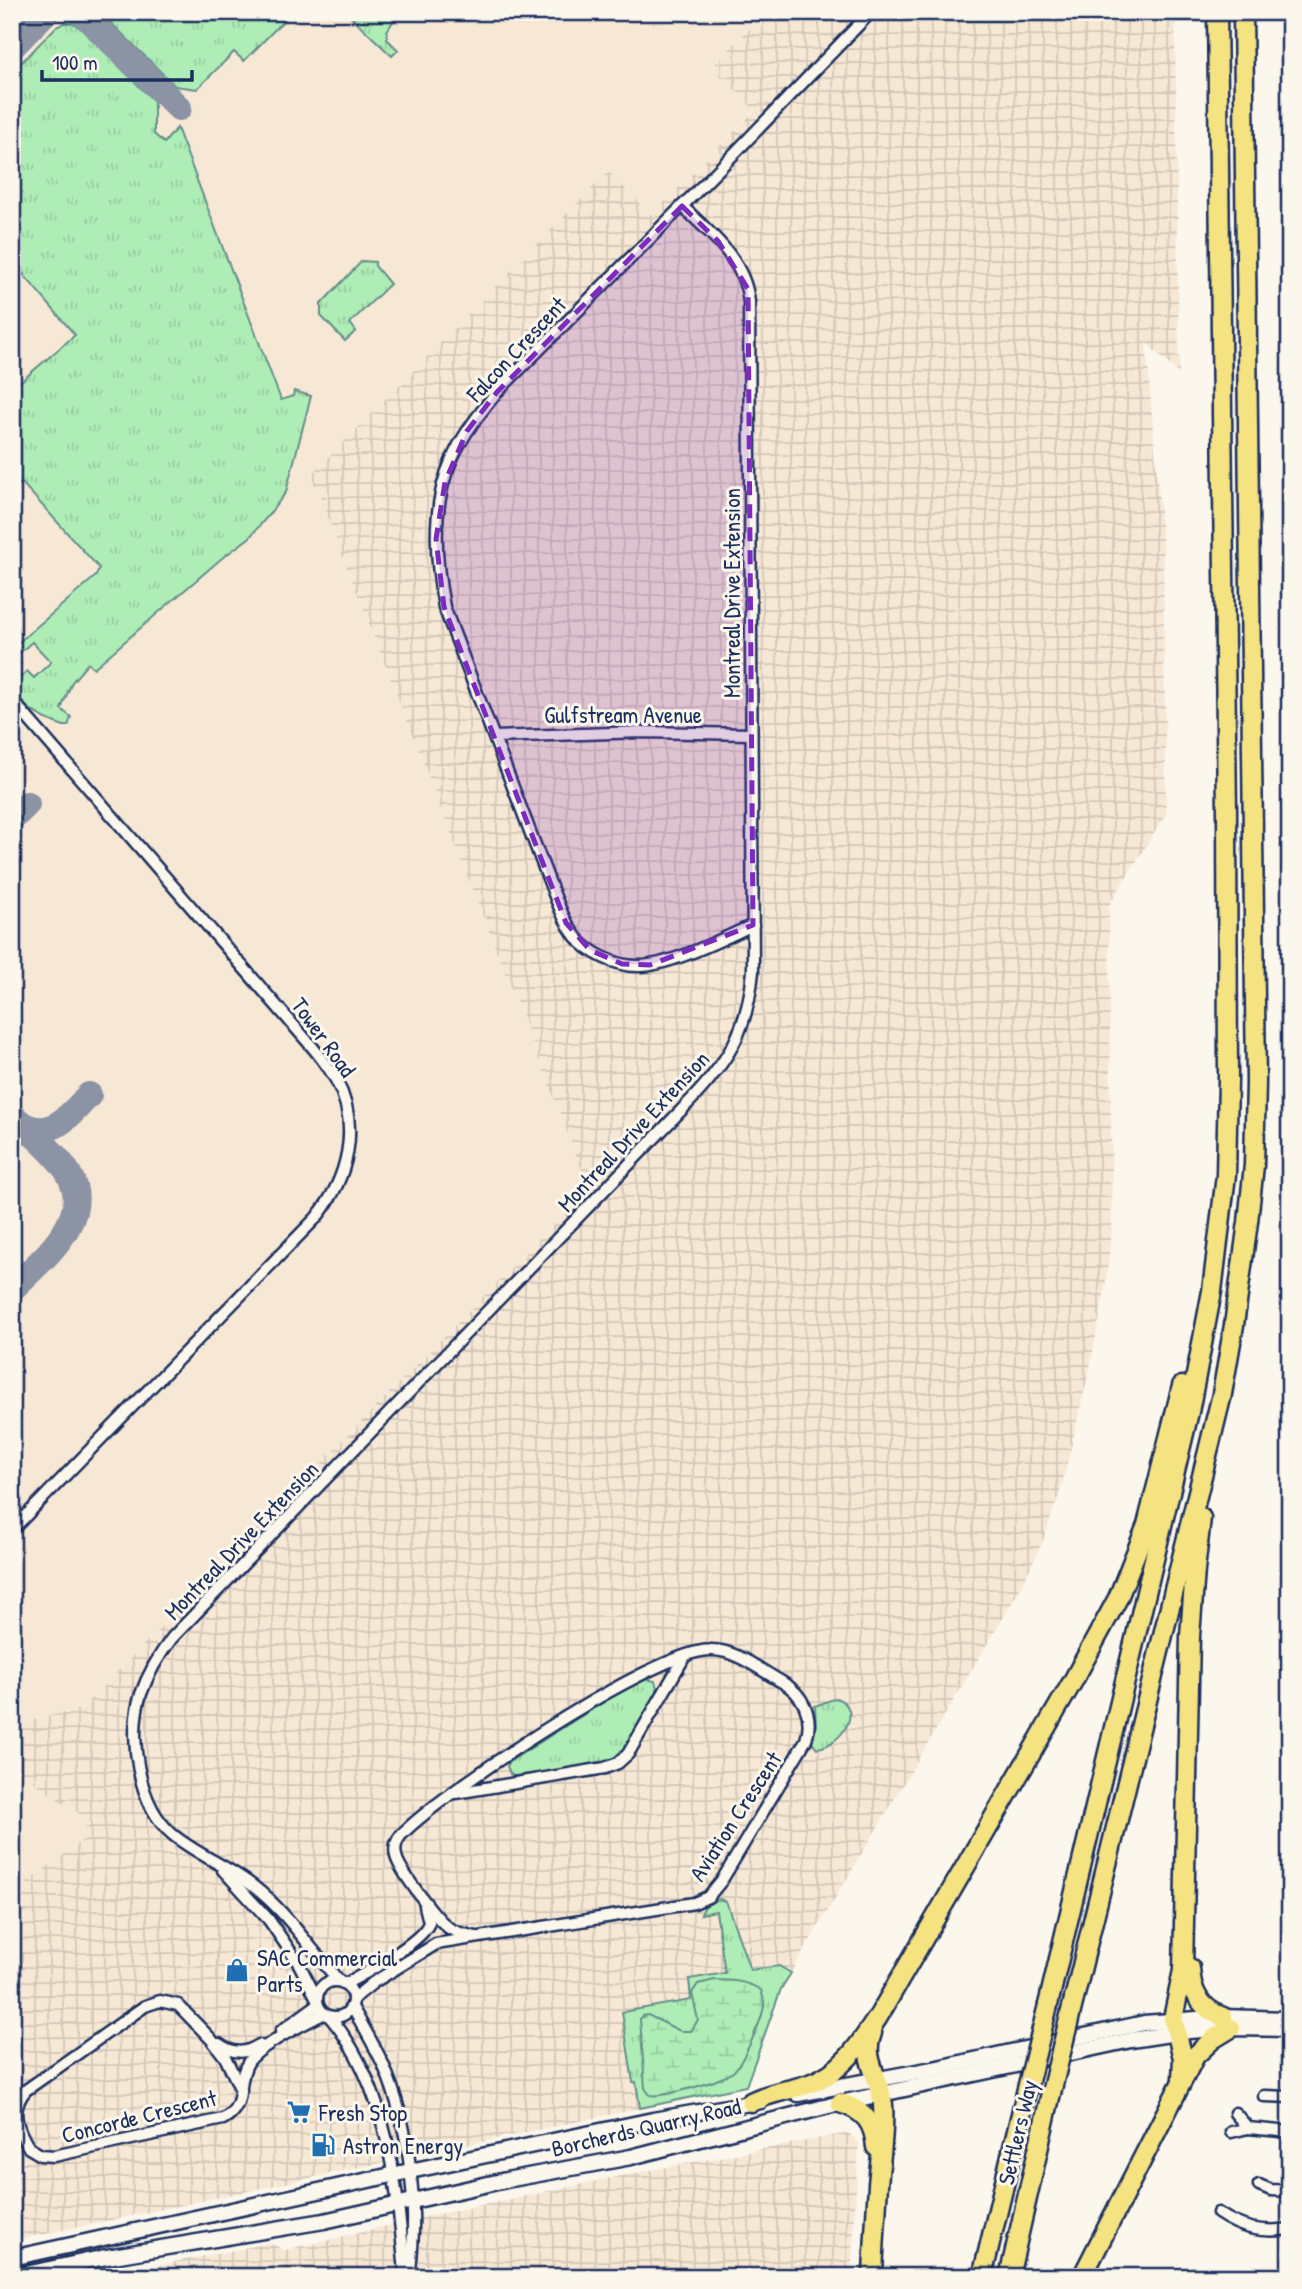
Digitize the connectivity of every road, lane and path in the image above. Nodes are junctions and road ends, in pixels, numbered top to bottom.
1 (871, 12) edge
2 (888, 12) edge
3 (900, 12) edge
4 (1217, 12) edge
5 (1243, 12) edge
6 (682, 206) junction
7 (12, 700) edge
8 (751, 734) junction
9 (494, 737) junction
10 (753, 925) junction
11 (1212, 1291) junction
12 (1215, 1422) junction
13 (12, 1530) edge
14 (686, 1655) junction
15 (452, 1794) junction
16 (220, 1866) junction
17 (421, 1895) junction
18 (1185, 1931) junction
19 (476, 1937) junction
20 (342, 1983) junction
21 (353, 2003) junction
22 (322, 2009) junction
23 (878, 2017) junction
24 (1290, 2019) edge
25 (1227, 2022) junction
26 (1174, 2026) junction
27 (1290, 2029) edge
28 (211, 2039) junction
29 (1182, 2078) junction
30 (880, 2086) junction
31 (241, 2090) junction
32 (1264, 2096) dead end
33 (1290, 2096) edge
34 (751, 2102) junction
35 (840, 2102) junction
36 (1235, 2113) dead end
37 (1248, 2128) junction
38 (1231, 2132) dead end
39 (1290, 2132) edge
40 (410, 2171) junction
41 (393, 2175) junction
42 (1259, 2185) dead end
43 (878, 2189) junction
44 (1290, 2191) edge
45 (405, 2204) junction
46 (1218, 2213) dead end
47 (1290, 2229) edge
48 (12, 2258) edge
49 (12, 2277) edge
50 (408, 2277) edge
51 (873, 2277) edge
52 (982, 2277) edge
53 (1009, 2277) edge
54 (1082, 2277) edge

1 - 6 street, Falcon Crescent
2 - 3 street
4 - 11 highway, Settlers Way
5 - 12 highway
6 - 8 street, Montreal Drive Extension
6 - 9 street, Falcon Crescent
7 - 13 street, Tower Road
8 - 9 street, Gulfstream Avenue
8 - 10 street, Montreal Drive Extension
9 - 10 street, Falcon Crescent
10 - 16 street, Montreal Drive Extension
11 - 23 highway
11 - 52 highway, Settlers Way, bridge
12 - 18 highway
12 - 53 highway, Settlers Way, bridge
14 - 15 street, Aviation Crescent
14 - 15 street, Aviation Crescent
14 - 19 street, Aviation Crescent
15 - 17 street, Aviation Crescent
16 - 20 street, Montreal Drive Extension
16 - 22 street, Montreal Drive Extension
17 - 19 street, Aviation Crescent
17 - 20 street, Aviation Crescent
18 - 25 highway
18 - 26 highway
19 - 21 street, Aviation Crescent
20 - 21 street
20 - 22 street
21 - 22 street
21 - 40 street
22 - 28 street, Concorde Crescent
22 - 31 street, Concorde Crescent
22 - 41 street, Montreal Drive Extension
23 - 30 highway
23 - 34 highway
24 - 25 main road, Borcherds Quarry Road
25 - 26 main road, Borcherds Quarry Road
25 - 27 main road, Borcherds Quarry Road
25 - 29 highway
26 - 29 highway
26 - 30 main road, Borcherds Quarry Road
28 - 31 street, Concorde Crescent
28 - 31 street, Concorde Crescent
29 - 54 highway
30 - 34 main road, Borcherds Quarry Road
30 - 35 main road, Borcherds Quarry Road
30 - 43 highway
32 - 33 street
34 - 40 main road, Borcherds Quarry Road
35 - 43 highway
35 - 45 main road, Borcherds Quarry Road
36 - 37 street
37 - 38 street
37 - 39 street
40 - 41 main road, Borcherds Quarry Road
40 - 45 street
41 - 45 street, Montreal Drive Extension
41 - 48 main road, Borcherds Quarry Road
42 - 44 street
43 - 51 highway
45 - 49 main road, Borcherds Quarry Road
45 - 50 street
46 - 47 street

